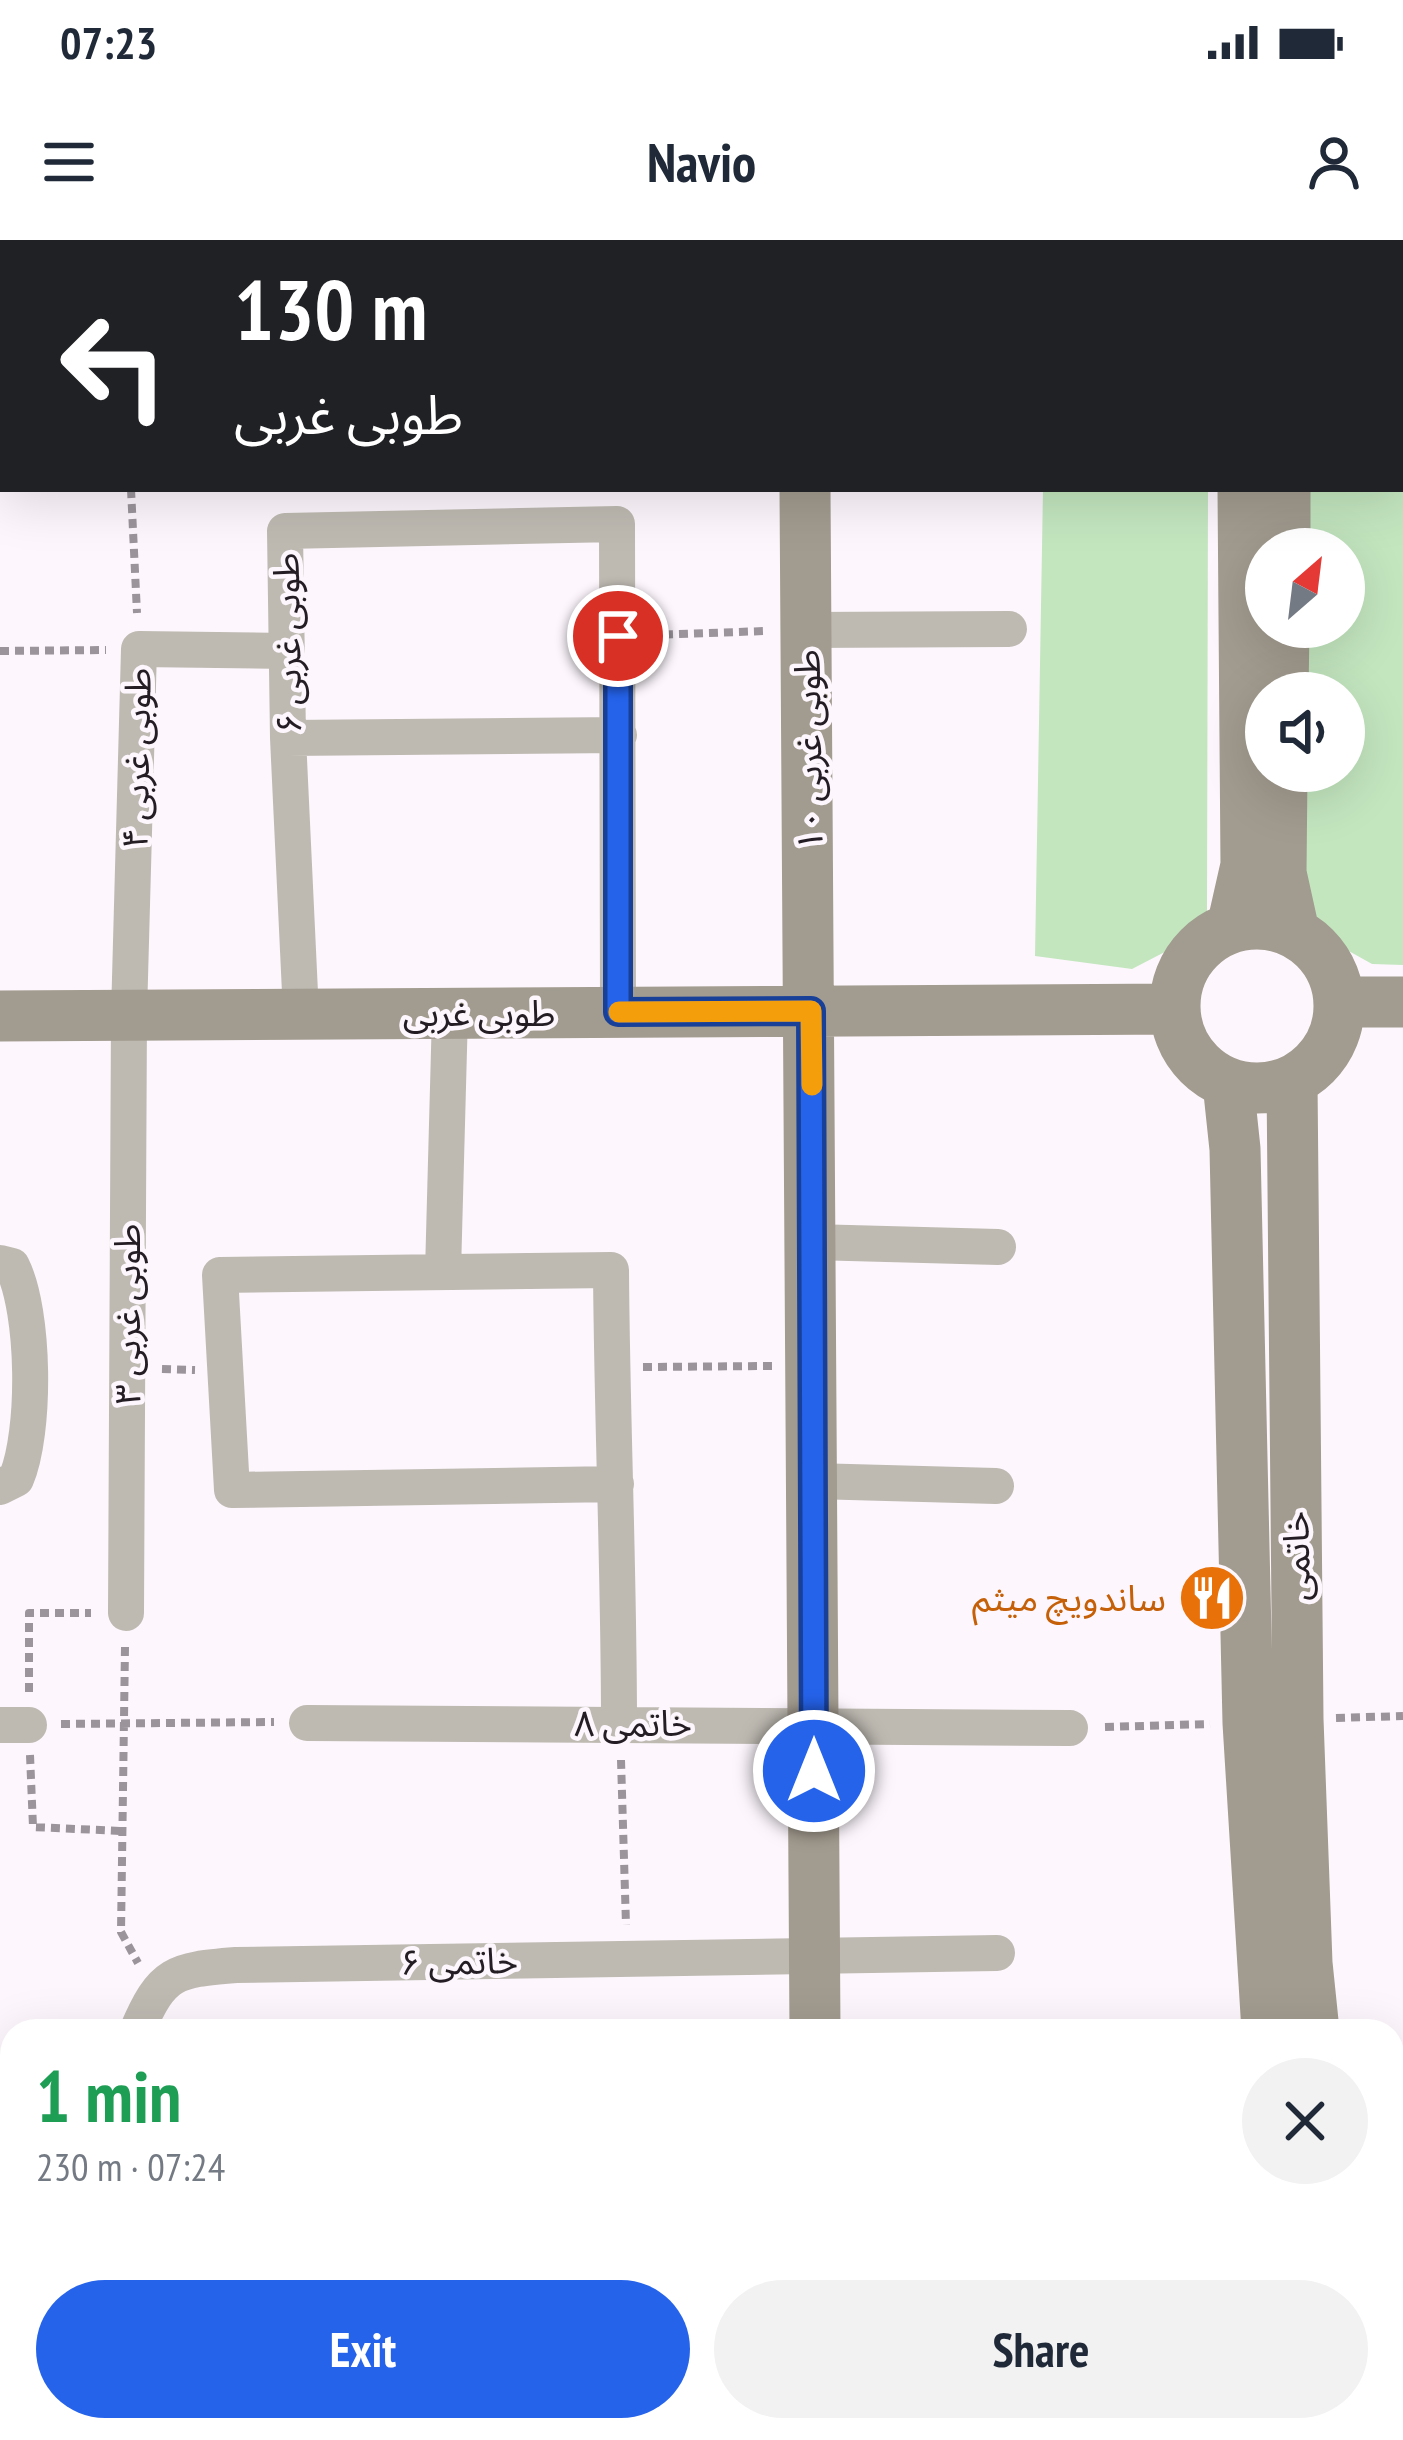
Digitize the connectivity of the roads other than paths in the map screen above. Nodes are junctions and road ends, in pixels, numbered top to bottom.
1 (805, 492) edge
2 (1243, 492) edge
3 (1286, 492) edge
4 (1285, 528) edge
5 (1009, 629) dead end
6 (807, 630) junction
7 (287, 651) junction
8 (619, 735) junction
9 (288, 738) junction
10 (1282, 792) edge
11 (1232, 927) junction
12 (1294, 932) junction
13 (1340, 1002) junction
14 (1403, 1002) edge
15 (1174, 1009) junction
16 (811, 1011) junction
17 (618, 1012) junction
18 (450, 1013) junction
19 (301, 1014) junction
20 (130, 1015) junction
21 (0, 1016) edge
22 (1292, 1081) junction
23 (1228, 1083) junction
24 (812, 1242) junction
25 (998, 1246) dead end
26 (0, 1263) edge
27 (443, 1272) junction
28 (813, 1481) junction
29 (616, 1484) junction
30 (997, 1486) dead end
31 (0, 1487) edge
32 (126, 1612) road end
33 (307, 1723) road end
34 (620, 1723) junction
35 (813, 1724) junction
36 (1070, 1728) road end
37 (997, 1953) dead end
38 (814, 1957) junction
39 (142, 2019) edge
40 (815, 2019) edge
41 (1266, 2019) edge
42 (1313, 2019) edge

1 - 6 main road, طوبی غربی ۱۰
2 - 11 main road
3 - 4 main road
5 - 6 street
6 - 16 main road, طوبی غربی ۱۰
7 - 8 street, طوبی غربی ۶
7 - 9 street, طوبی غربی ۶
7 - 20 street, طوبی غربی ۴
8 - 9 street
8 - 17 street
9 - 19 street, طوبی غربی ۶
10 - 12 main road
11 - 12 main road
11 - 15 main road
12 - 13 main road
13 - 14 main road
13 - 22 main road
15 - 16 main road, طوبی غربی
15 - 23 main road
16 - 17 main road, طوبی غربی
16 - 24 main road, طوبی غربی ۱۰
17 - 18 main road, طوبی غربی
18 - 19 main road, طوبی غربی
18 - 27 street
19 - 20 main road, طوبی غربی
20 - 21 main road, طوبی غربی
20 - 32 street, طوبی غربی ۳
22 - 23 main road
22 - 42 main road, خاتمی
23 - 41 main road, خاتمی
24 - 25 street
24 - 28 main road, طوبی غربی ۱۰
26 - 31 street
27 - 29 street
27 - 29 street
28 - 30 street
28 - 35 main road, طوبی غربی ۱۰
29 - 34 street
33 - 34 street, خاتمی ۸
34 - 35 street, خاتمی ۸
35 - 36 street, خاتمی ۸
35 - 38 main road, طوبی غربی ۱۰
37 - 38 street, خاتمی ۶
38 - 39 street, خاتمی ۶
38 - 40 main road, طوبی غربی ۱۰

